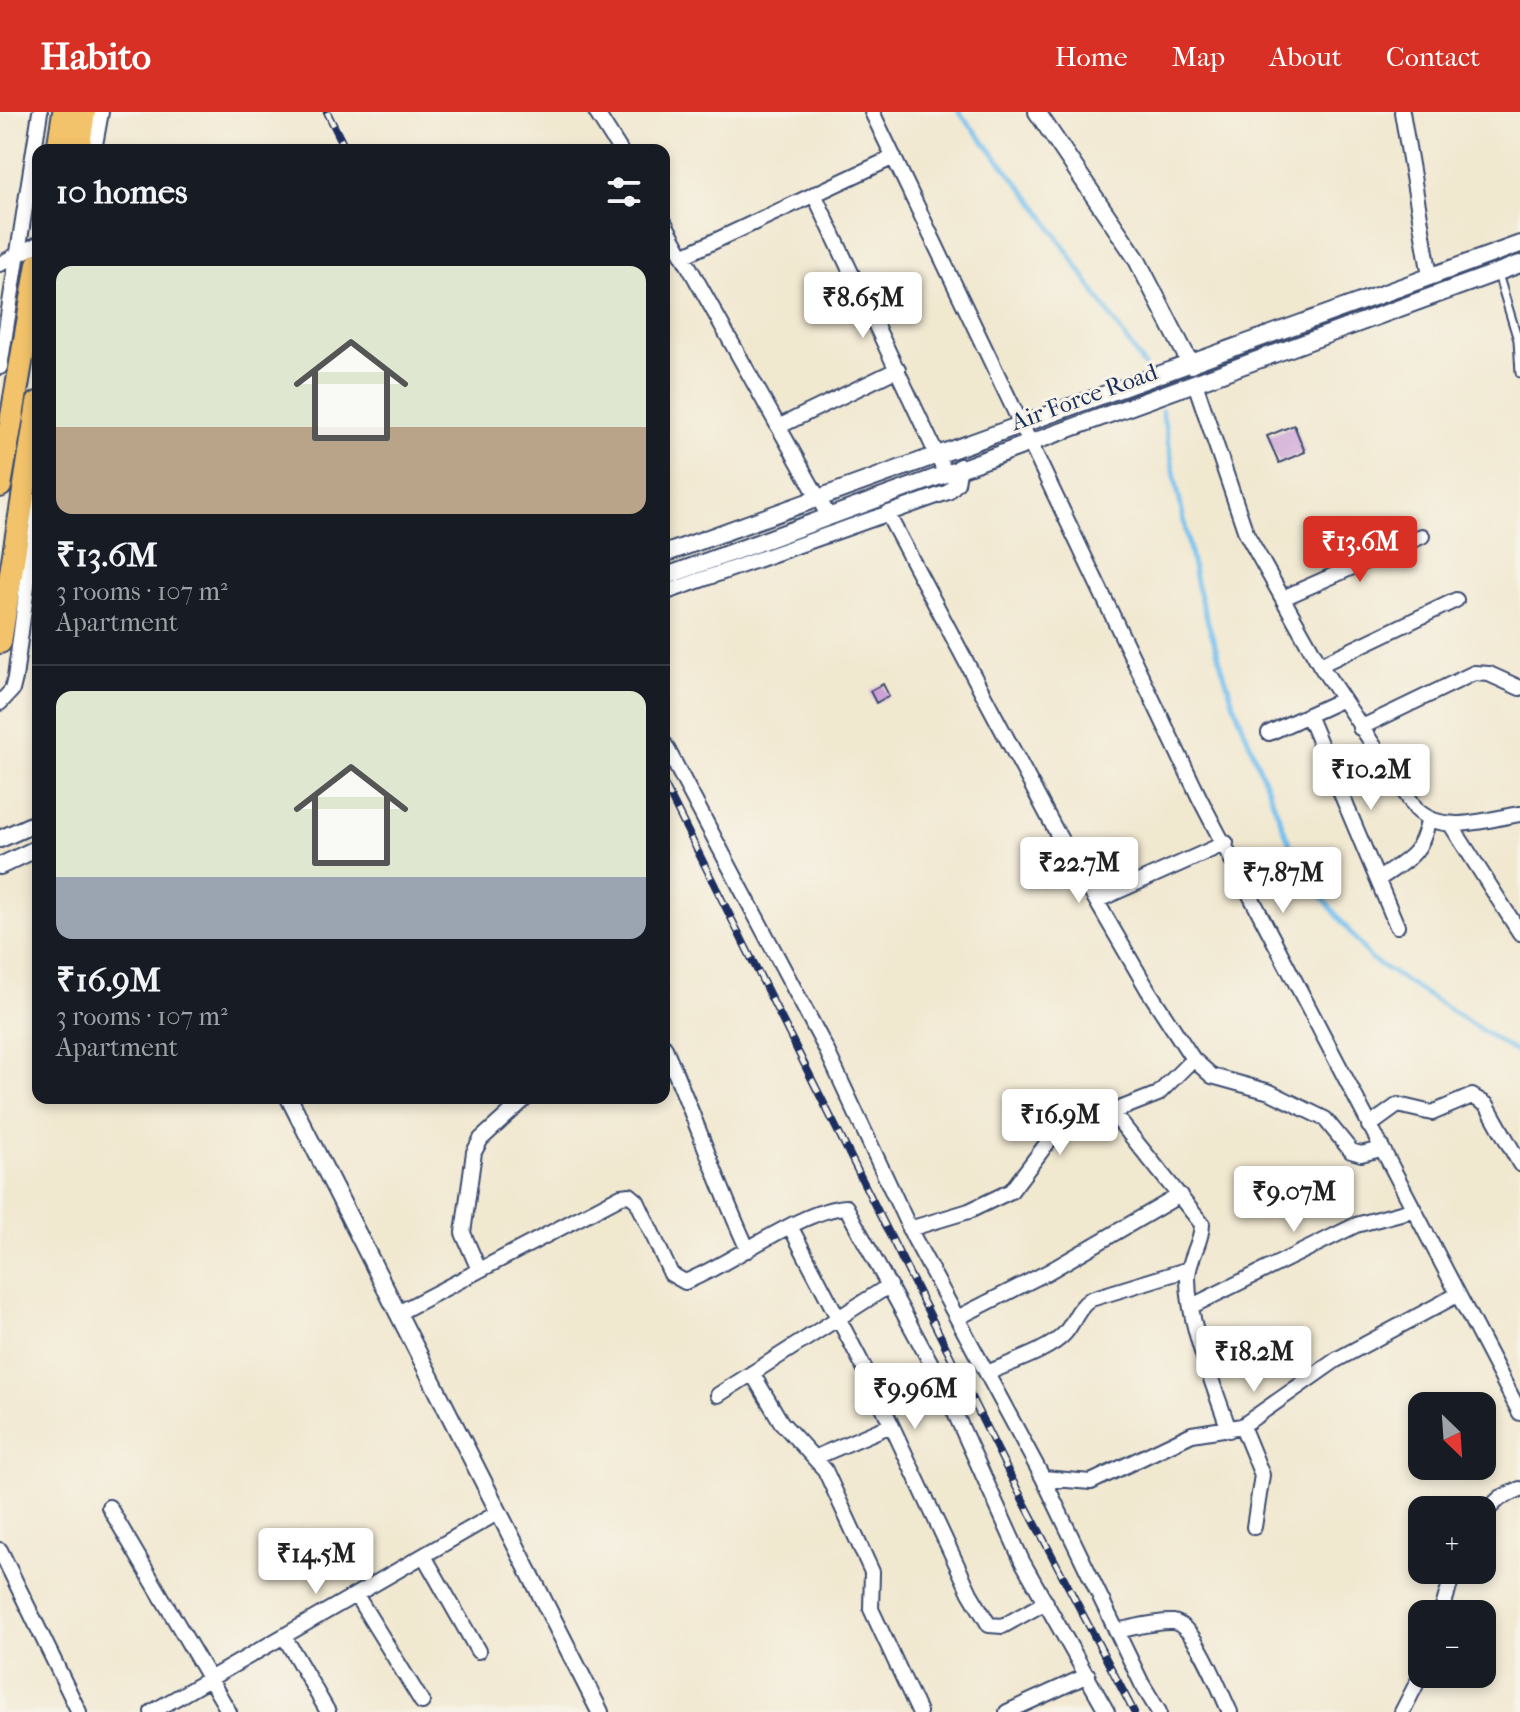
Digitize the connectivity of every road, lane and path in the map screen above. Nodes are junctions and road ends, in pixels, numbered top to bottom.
1 (40, 112) edge
2 (64, 112) edge
3 (84, 112) edge
4 (101, 112) edge
5 (596, 112) edge
6 (872, 112) edge
7 (1037, 112) edge
8 (1402, 112) edge
9 (35, 144) edge
10 (59, 144) edge
11 (79, 144) edge
12 (95, 144) edge
13 (616, 144) edge
14 (894, 157) junction
15 (32, 160) edge
16 (814, 194) junction
17 (670, 231) edge
18 (1520, 244) edge
19 (32, 247) edge
20 (685, 255) junction
21 (16, 256) junction
22 (0, 264) edge
23 (1520, 264) edge
24 (1497, 272) junction
25 (1430, 276) junction
26 (32, 299) edge
27 (1191, 365) junction
28 (0, 367) edge
29 (898, 369) junction
30 (1520, 373) edge
31 (1195, 383) junction
32 (780, 426) junction
33 (1025, 426) junction
34 (32, 441) edge
35 (1031, 443) junction
36 (937, 455) junction
37 (952, 469) junction
38 (0, 486) edge
39 (817, 496) junction
40 (887, 513) junction
41 (829, 517) junction
42 (1422, 536) dead end
43 (32, 547) edge
44 (670, 552) edge
45 (670, 575) edge
46 (670, 591) edge
47 (1283, 598) junction
48 (1456, 600) dead end
49 (0, 642) edge
50 (1320, 665) junction
51 (1520, 688) edge
52 (1341, 700) junction
53 (0, 703) edge
54 (1308, 715) junction
55 (1360, 728) junction
56 (1269, 733) dead end
57 (670, 754) edge
58 (1520, 814) edge
59 (1428, 821) junction
60 (32, 825) edge
61 (1451, 825) junction
62 (0, 839) edge
63 (1226, 843) junction
64 (32, 851) edge
65 (0, 866) edge
66 (1379, 879) junction
67 (1098, 900) junction
68 (1397, 926) dead end
69 (1520, 933) edge
70 (1193, 1059) junction
71 (670, 1060) edge
72 (292, 1104) edge
73 (519, 1104) edge
74 (1112, 1112) junction
75 (1369, 1126) junction
76 (1381, 1149) junction
77 (1520, 1164) edge
78 (1180, 1195) junction
79 (1412, 1210) junction
80 (791, 1228) junction
81 (909, 1229) junction
82 (748, 1250) junction
83 (1189, 1269) junction
84 (479, 1270) junction
85 (890, 1285) junction
86 (1457, 1295) junction
87 (1192, 1306) junction
88 (398, 1313) junction
89 (837, 1318) junction
90 (957, 1318) junction
91 (752, 1373) junction
92 (987, 1373) junction
93 (1520, 1379) edge
94 (718, 1395) dead end
95 (1517, 1404) edge
96 (891, 1425) junction
97 (1236, 1428) junction
98 (816, 1457) junction
99 (1043, 1478) junction
100 (1520, 1489) edge
101 (1496, 1502) edge
102 (109, 1507) dead end
103 (499, 1512) junction
104 (1254, 1527) dead end
105 (0, 1550) edge
106 (424, 1556) junction
107 (356, 1595) junction
108 (1046, 1602) junction
109 (1116, 1631) junction
110 (284, 1636) junction
111 (478, 1651) dead end
112 (1088, 1675) junction
113 (209, 1679) junction
114 (1414, 1688) edge
115 (422, 1702) dead end
116 (79, 1712) edge
117 (152, 1712) edge
118 (229, 1712) edge
119 (328, 1712) edge
120 (600, 1712) edge
121 (919, 1712) edge
122 (1007, 1712) edge
123 (1107, 1712) edge
124 (1159, 1712) edge
125 (1230, 1712) edge
126 (1402, 1712) edge

1 - 9 street
2 - 10 main road
3 - 11 main road
4 - 12 street
5 - 13 street
6 - 14 street
7 - 27 street
8 - 25 street
14 - 16 street
14 - 33 street
15 - 21 street
16 - 20 street
16 - 29 street
17 - 20 street
18 - 25 street, Air Force Road
19 - 21 street
20 - 32 street
21 - 22 street
21 - 28 street
23 - 24 street, Air Force Road
24 - 30 lane
24 - 31 street, Air Force Road
25 - 27 street, Air Force Road
26 - 38 main road
27 - 33 street, Air Force Road
29 - 32 street
29 - 36 street
31 - 35 street, Air Force Road
31 - 47 street
32 - 39 street
33 - 35 street
33 - 36 street, Air Force Road
34 - 49 main road
35 - 37 street, Air Force Road
35 - 63 street
36 - 37 street
36 - 39 street, Air Force Road
37 - 40 street
37 - 41 street, Air Force Road
39 - 41 street
39 - 44 street, Air Force Road
40 - 46 street
40 - 67 street
41 - 45 street, Air Force Road
42 - 47 street
43 - 53 street
47 - 50 street
48 - 50 street
50 - 52 street
51 - 55 street
52 - 54 street
52 - 55 street
54 - 56 street
54 - 66 street
55 - 59 street
57 - 81 street
58 - 61 street
59 - 61 street
59 - 66 street
60 - 62 street
61 - 69 street
63 - 67 street
63 - 75 street
64 - 65 street
66 - 68 street
67 - 70 street
70 - 74 street
70 - 76 street
71 - 82 street
72 - 88 street
73 - 84 street
74 - 78 street
74 - 81 street
75 - 76 street
75 - 77 street
76 - 79 street
78 - 83 street
78 - 90 street
79 - 86 street
79 - 87 street
80 - 82 street
80 - 85 street
80 - 89 street
81 - 90 street
82 - 84 street
83 - 87 street
83 - 92 street
84 - 88 street
85 - 89 street
85 - 108 street
86 - 95 street
86 - 97 street
87 - 97 street
88 - 103 street
89 - 91 street
89 - 96 street
90 - 92 street
91 - 94 street
91 - 98 street
92 - 99 street
93 - 95 street
96 - 98 street
96 - 108 street
97 - 99 street
97 - 104 street
98 - 121 street
99 - 109 street
100 - 101 street
102 - 113 street
103 - 106 street
103 - 120 street
105 - 116 street
106 - 107 street
106 - 111 street
107 - 110 street
107 - 115 street
108 - 112 street
109 - 124 street
109 - 125 street
110 - 113 street
110 - 119 street
112 - 122 street
112 - 123 street
113 - 117 street
113 - 118 street
114 - 126 street

